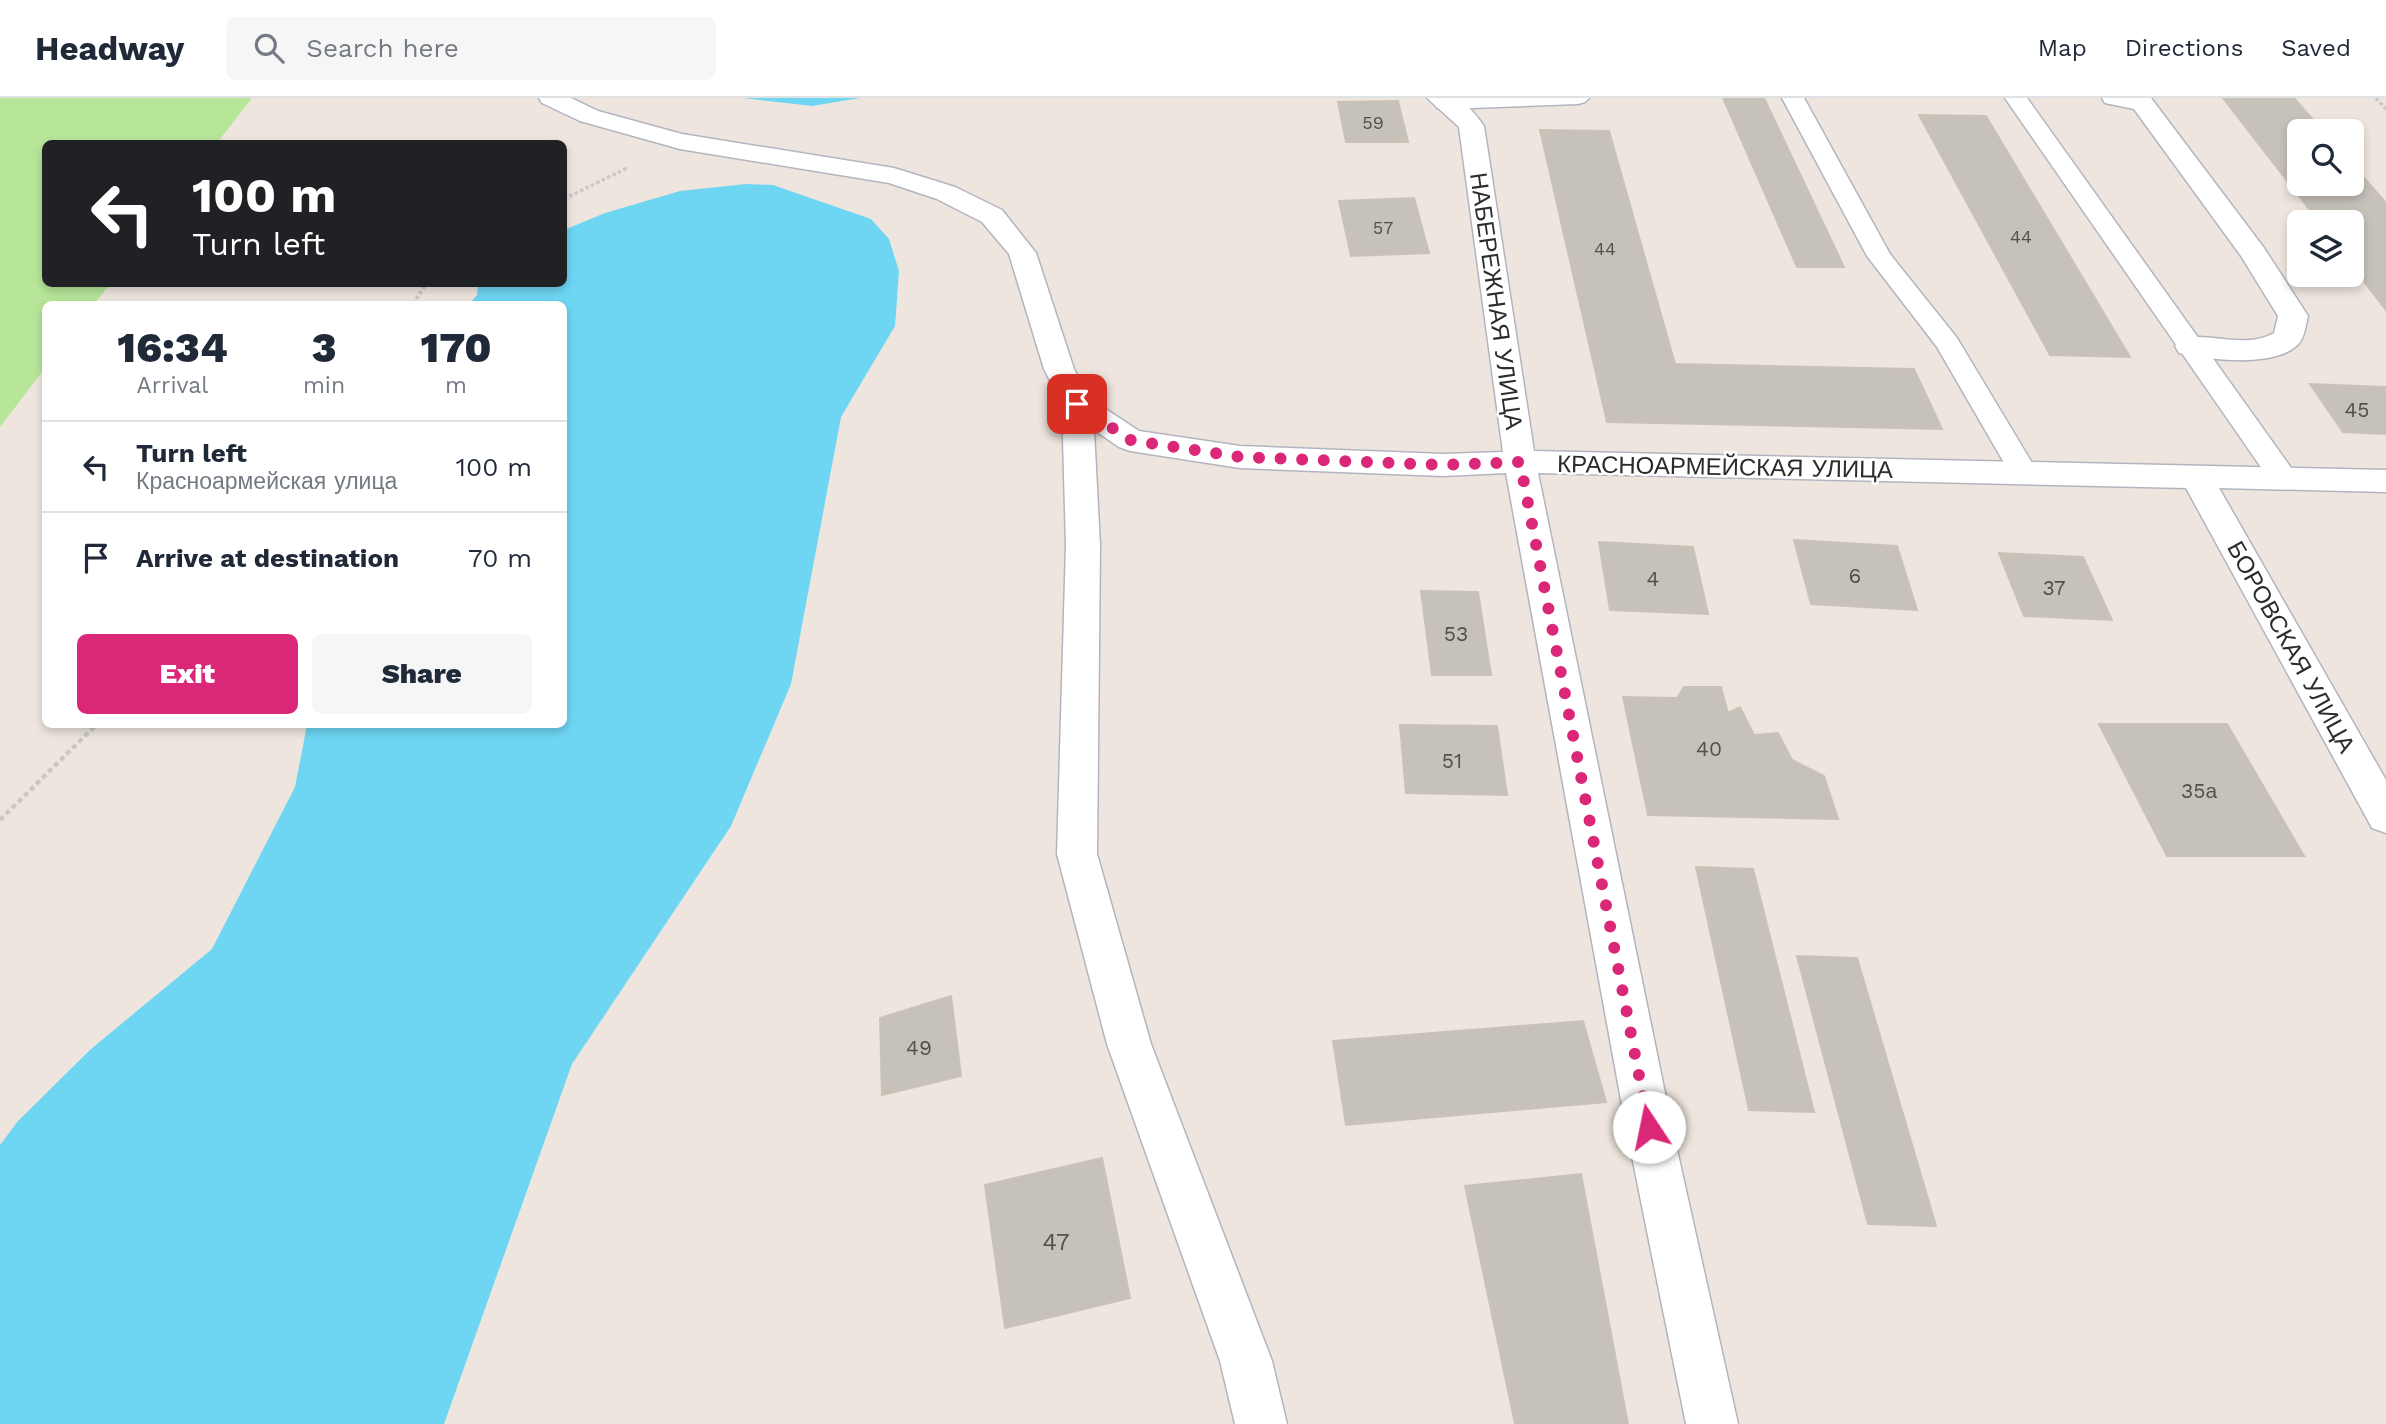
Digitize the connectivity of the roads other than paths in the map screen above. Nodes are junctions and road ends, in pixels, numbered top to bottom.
1 (551, 98) edge
2 (1578, 98) edge
3 (1793, 98) edge
4 (2016, 98) edge
5 (2114, 98) edge
6 (1442, 100) edge
7 (2190, 346) junction
8 (1077, 404) junction
9 (1520, 462) junction
10 (2024, 474) junction
11 (2196, 477) junction
12 (2284, 479) junction
13 (2386, 481) edge
14 (2386, 816) edge
15 (1261, 1424) edge
16 (1712, 1424) edge

1 - 8 street
2 - 6 lane
3 - 10 lane
4 - 7 lane
5 - 7 street
6 - 9 street, НАБЕРЕЖНАЯ УЛИЦА
7 - 12 lane
8 - 9 street, КРАСНОАРМЕЙСКАЯ УЛИЦА
8 - 15 street
9 - 10 street, КРАСНОАРМЕЙСКАЯ УЛИЦА
9 - 16 street, НАБЕРЕЖНАЯ УЛИЦА
10 - 11 street, КРАСНОАРМЕЙСКАЯ УЛИЦА
11 - 12 street, КРАСНОАРМЕЙСКАЯ УЛИЦА
11 - 14 street, БОРОВСКАЯ УЛИЦА
12 - 13 street, КРАСНОАРМЕЙСКАЯ УЛИЦА

